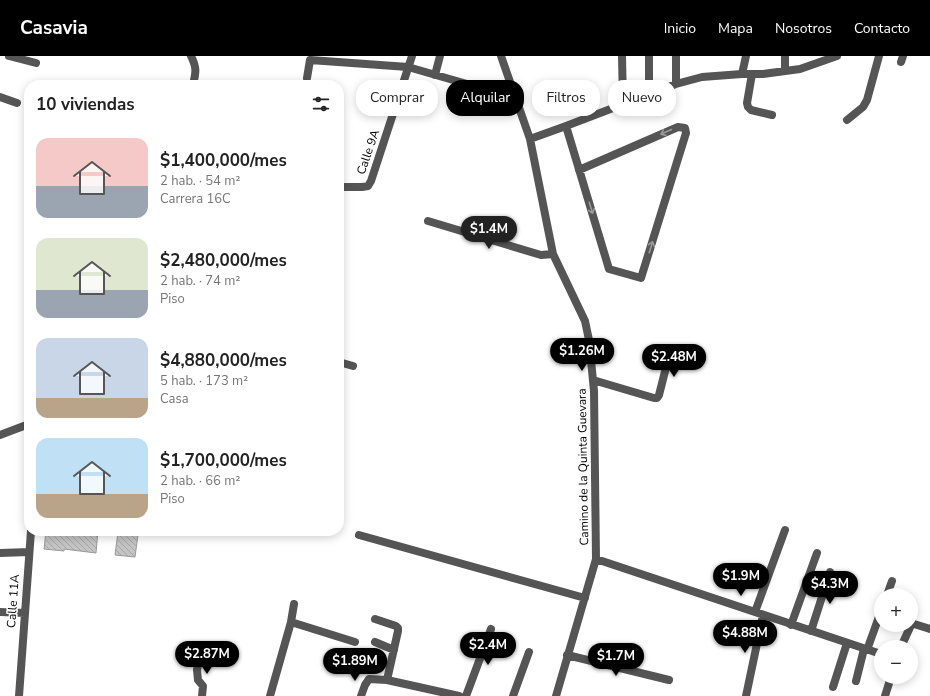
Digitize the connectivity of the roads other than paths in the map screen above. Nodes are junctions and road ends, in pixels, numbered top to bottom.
1 (9, 56) edge
2 (191, 56) edge
3 (412, 56) edge
4 (440, 56) edge
5 (501, 56) edge
6 (622, 56) edge
7 (649, 56) edge
8 (676, 56) edge
9 (746, 56) edge
10 (785, 56) edge
11 (837, 56) edge
12 (879, 56) edge
13 (822, 59) edge
14 (36, 63) dead end
15 (408, 67) junction
16 (785, 71) junction
17 (742, 74) junction
18 (752, 74) junction
19 (435, 75) junction
20 (307, 78) dead end
21 (194, 80) edge
22 (453, 80) edge
23 (622, 80) edge
24 (649, 80) edge
25 (676, 80) edge
26 (676, 84) edge
27 (0, 97) edge
28 (17, 103) dead end
29 (608, 111) edge
30 (772, 115) dead end
31 (847, 120) dead end
32 (567, 130) junction
33 (530, 139) junction
34 (579, 170) junction
35 (344, 187) edge
36 (428, 221) dead end
37 (553, 254) junction
38 (671, 348) dead end
39 (344, 363) edge
40 (353, 366) dead end
41 (593, 380) junction
42 (24, 426) edge
43 (0, 435) edge
44 (785, 530) dead end
45 (359, 535) dead end
46 (31, 536) edge
47 (29, 552) junction
48 (0, 553) edge
49 (817, 554) dead end
50 (596, 559) junction
51 (830, 572) dead end
52 (892, 580) dead end
53 (889, 588) edge
54 (585, 598) junction
55 (294, 604) dead end
56 (0, 612) edge
57 (25, 613) junction
58 (759, 614) junction
59 (375, 619) dead end
60 (291, 622) junction
61 (791, 624) junction
62 (918, 625) edge
63 (491, 629) dead end
64 (874, 629) edge
65 (930, 629) edge
66 (811, 631) junction
67 (355, 642) dead end
68 (375, 642) dead end
69 (847, 643) junction
70 (201, 648) dead end
71 (866, 649) junction
72 (394, 650) junction
73 (529, 652) dead end
74 (874, 652) edge
75 (567, 655) junction
76 (387, 680) junction
77 (669, 680) dead end
78 (856, 680) dead end
79 (889, 684) edge
80 (833, 687) dead end
81 (19, 696) edge
82 (202, 696) edge
83 (270, 696) edge
84 (361, 696) edge
85 (458, 696) edge
86 (466, 696) edge
87 (513, 696) edge
88 (556, 696) edge
89 (746, 696) edge
90 (885, 696) edge

1 - 14 street
2 - 21 street
3 - 15 street, Calle 9A
4 - 19 street
5 - 33 street, Camino de la Quinta Guevara
6 - 23 street
7 - 24 street
8 - 25 street
9 - 17 street
10 - 16 street
11 - 13 street
12 - 31 street
13 - 16 street
15 - 19 street
15 - 20 street
15 - 35 street, Calle 9A
16 - 18 street
17 - 18 street
17 - 26 street
18 - 30 street
19 - 22 street
27 - 28 street
29 - 32 street
32 - 33 street
32 - 34 street
33 - 37 street, Camino de la Quinta Guevara
34 -> 34 street
36 - 37 street
37 - 41 street, Camino de la Quinta Guevara
38 - 41 street
39 - 40 street
41 - 50 street, Camino de la Quinta Guevara
42 - 43 street
44 - 58 street
45 - 54 street
46 - 47 street, Calle 11A
47 - 48 street
47 - 57 street, Calle 11A
49 - 61 street
50 - 54 street, Camino de la Quinta Guevara
50 - 58 street
51 - 66 street
52 - 53 street
54 - 75 street, Camino de la Quinta Guevara
55 - 60 street
56 - 57 street
57 - 81 street, Calle 11A
58 - 61 street
58 - 89 street
59 - 72 street
60 - 67 street
60 - 83 street
61 - 66 street
62 - 65 street
63 - 86 street
64 - 71 street
66 - 69 street
68 - 72 street
69 - 71 street
69 - 80 street
70 - 82 street
71 - 74 street
71 - 78 street
72 - 76 street
73 - 87 street
75 - 77 street
75 - 88 street, Camino de la Quinta Guevara
76 - 84 street
76 - 85 street
79 - 90 street

